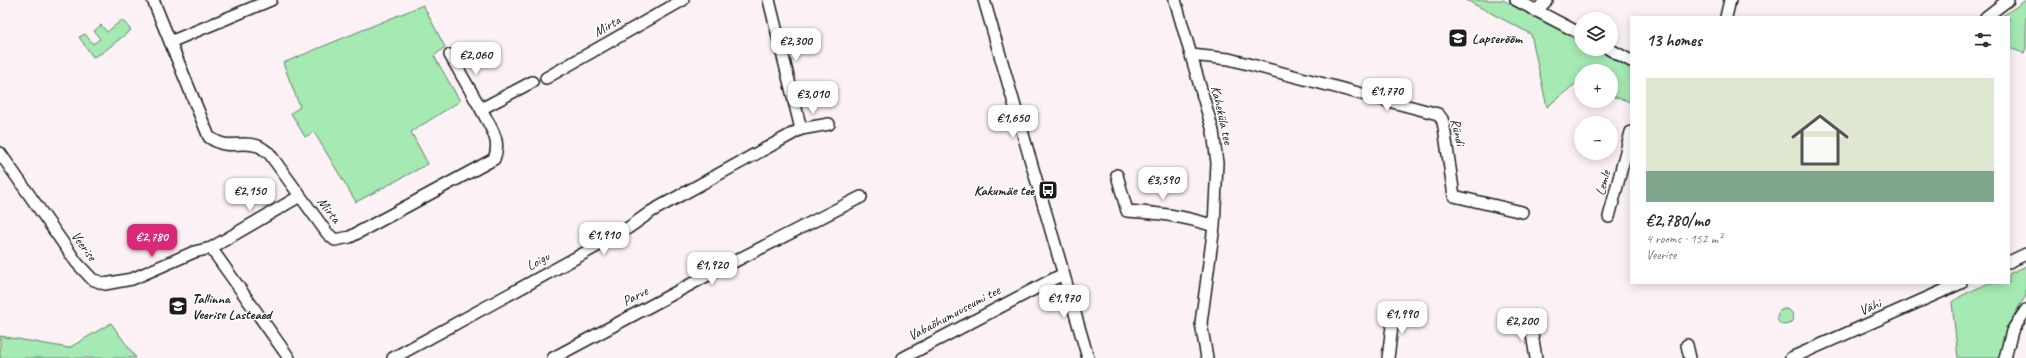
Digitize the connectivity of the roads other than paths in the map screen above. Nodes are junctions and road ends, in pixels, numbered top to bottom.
1 (153, 0) edge
2 (271, 0) edge
3 (683, 0) edge
4 (770, 0) edge
5 (984, 0) edge
6 (1175, 0) edge
7 (1516, 0) edge
8 (1547, 0) edge
9 (1730, 0) edge
10 (2008, 0) edge
11 (1536, 11) junction
12 (1726, 16) edge
13 (1987, 16) edge
14 (1574, 30) edge
15 (170, 42) junction
16 (450, 54) dead end
17 (1618, 54) edge
18 (1191, 55) junction
19 (1630, 60) edge
20 (546, 78) dead end
21 (532, 82) dead end
22 (481, 109) junction
23 (829, 124) dead end
24 (801, 129) junction
25 (1630, 136) edge
26 (0, 153) edge
27 (1117, 175) dead end
28 (300, 196) junction
29 (861, 197) dead end
30 (1522, 212) dead end
31 (1609, 217) dead end
32 (1214, 226) junction
33 (211, 248) junction
34 (2026, 254) edge
35 (2010, 262) edge
36 (1063, 274) junction
37 (1959, 284) edge
38 (1394, 310) dead end
39 (2026, 310) edge
40 (1530, 322) dead end
41 (1687, 345) dead end
42 (289, 358) edge
43 (393, 358) edge
44 (553, 358) edge
45 (903, 358) edge
46 (1088, 358) edge
47 (1207, 358) edge
48 (1388, 358) edge
49 (1536, 358) edge
50 (1690, 358) edge
51 (1791, 358) edge
52 (2005, 358) edge

1 - 15 street, Mirta
2 - 15 street
3 - 20 street, Mirta
4 - 24 street
5 - 36 street
6 - 18 street, Kaheküla tee
7 - 11 street
8 - 11 street
9 - 12 street
10 - 13 street
11 - 14 street
15 - 28 street, Mirta
16 - 22 street
17 - 19 street
18 - 30 street, Ründi
18 - 32 street, Kaheküla tee
21 - 22 street
22 - 28 street, Mirta
23 - 24 street, Loigu
24 - 43 street, Loigu
25 - 31 street, Lemle
26 - 33 street, Veerise
27 - 32 street
28 - 33 street, Veerise
29 - 44 street, Parve
32 - 47 street, Kaheküla tee
33 - 42 street
34 - 35 street
36 - 45 street, Vabaõhumuuseumi tee
36 - 46 street
37 - 51 street, Vähi
38 - 48 street
39 - 52 street
40 - 49 street
41 - 50 street

